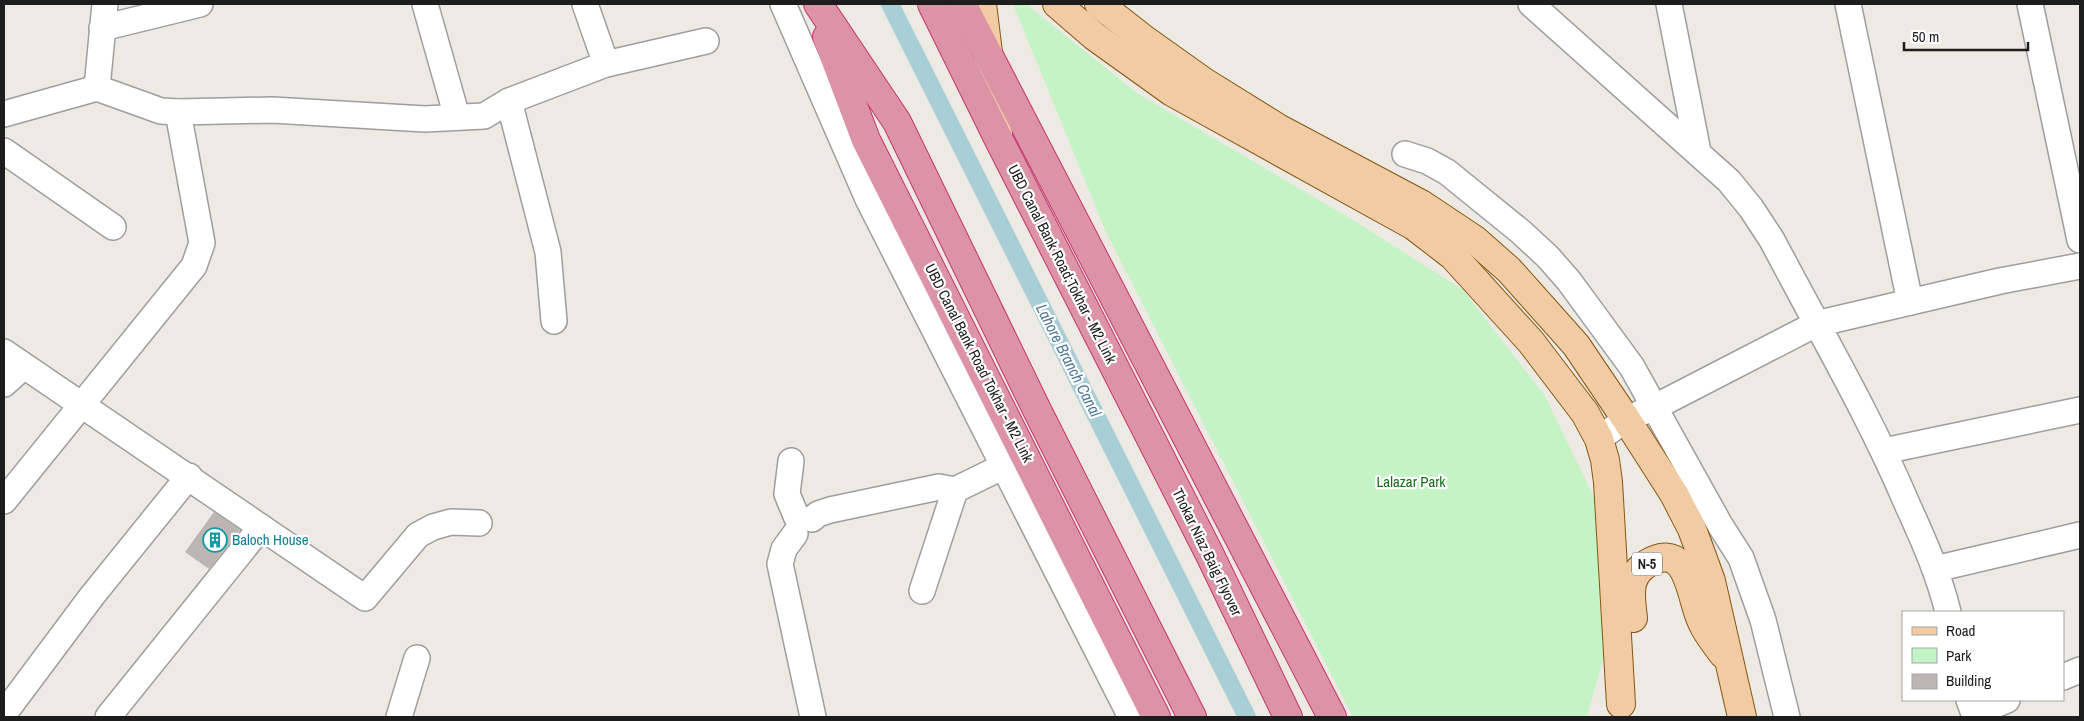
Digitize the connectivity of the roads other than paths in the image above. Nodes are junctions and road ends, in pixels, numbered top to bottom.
1 (200, 4) edge
2 (425, 4) edge
3 (585, 4) edge
4 (783, 4) edge
5 (814, 4) edge
6 (818, 4) edge
7 (932, 4) edge
8 (962, 4) edge
9 (982, 4) edge
10 (1057, 4) edge
11 (1099, 4) edge
12 (1531, 4) edge
13 (1669, 4) edge
14 (1848, 4) edge
15 (2030, 4) edge
16 (104, 16) edge
17 (706, 41) dead end
18 (988, 53) junction
19 (606, 64) junction
20 (96, 88) junction
21 (509, 101) junction
22 (178, 112) junction
23 (4, 114) edge
24 (457, 117) junction
25 (998, 140) junction
26 (4, 151) edge
27 (1698, 152) junction
28 (1405, 154) dead end
29 (113, 228) dead end
30 (2080, 240) edge
31 (2080, 266) edge
32 (1910, 302) junction
33 (554, 321) dead end
34 (1816, 324) junction
35 (4, 352) edge
36 (24, 366) junction
37 (4, 384) edge
38 (1126, 388) joint
39 (82, 405) junction
40 (1655, 407) junction
41 (2080, 410) edge
42 (1626, 419) junction
43 (1599, 439) junction
44 (1884, 451) junction
45 (792, 461) dead end
46 (1004, 466) junction
47 (189, 476) junction
48 (955, 490) junction
49 (4, 501) edge
50 (478, 523) dead end
51 (801, 524) junction
52 (261, 527) junction
53 (2080, 535) edge
54 (1935, 569) junction
55 (922, 591) dead end
56 (1948, 611) edge
57 (416, 658) dead end
58 (1730, 664) junction
59 (2080, 670) edge
60 (2064, 677) edge
61 (1969, 701) edge
62 (2006, 701) edge
63 (1620, 711) edge
64 (8, 712) edge
65 (108, 717) edge
66 (399, 717) edge
67 (813, 717) edge
68 (1131, 717) edge
69 (1156, 717) edge
70 (1192, 717) edge
71 (1288, 717) edge
72 (1332, 717) edge
73 (1742, 717) edge
74 (1787, 717) edge

1 - 16 street
2 - 24 street
3 - 19 street
4 - 46 street
5 - 69 highway, UBD Canal Bank Road Tokhar - M2 Link
6 - 70 highway
7 - 25 highway, UBD Canal Bank Road;Tokhar - M2 Link
8 - 18 highway
9 - 18 main road
10 - 43 main road
11 - 42 main road
12 - 27 street
13 - 27 street
14 - 32 street
15 - 30 street
16 - 20 street
17 - 19 street
18 - 25 main road
18 - 72 highway
19 - 21 street
20 - 22 street
20 - 23 street
21 - 24 street
21 - 33 street
22 - 24 street
22 - 39 street
25 - 38 highway, UBD Canal Bank Road;Tokhar - M2 Link
26 - 29 street
27 - 34 street
28 - 40 street
31 - 32 street
32 - 34 street
34 - 40 street
34 - 44 street
35 - 36 street
36 - 37 street
36 - 39 street
38 - 71 highway, Thokar Niaz Baig Flyover
39 - 47 street
39 - 49 street
40 - 42 street
40 - 74 street
41 - 44 street
42 - 43 street
42 - 58 main road
43 - 63 main road
44 - 54 street
45 - 51 street
46 - 48 street
46 - 68 street
47 - 52 street
47 - 64 street
48 - 51 street
48 - 55 street
50 - 52 street
51 - 67 street
52 - 65 street
53 - 54 street
54 - 56 street
57 - 66 street
58 - 63 main road, N-5
58 - 73 main road, N-5
59 - 60 street
61 - 62 street

